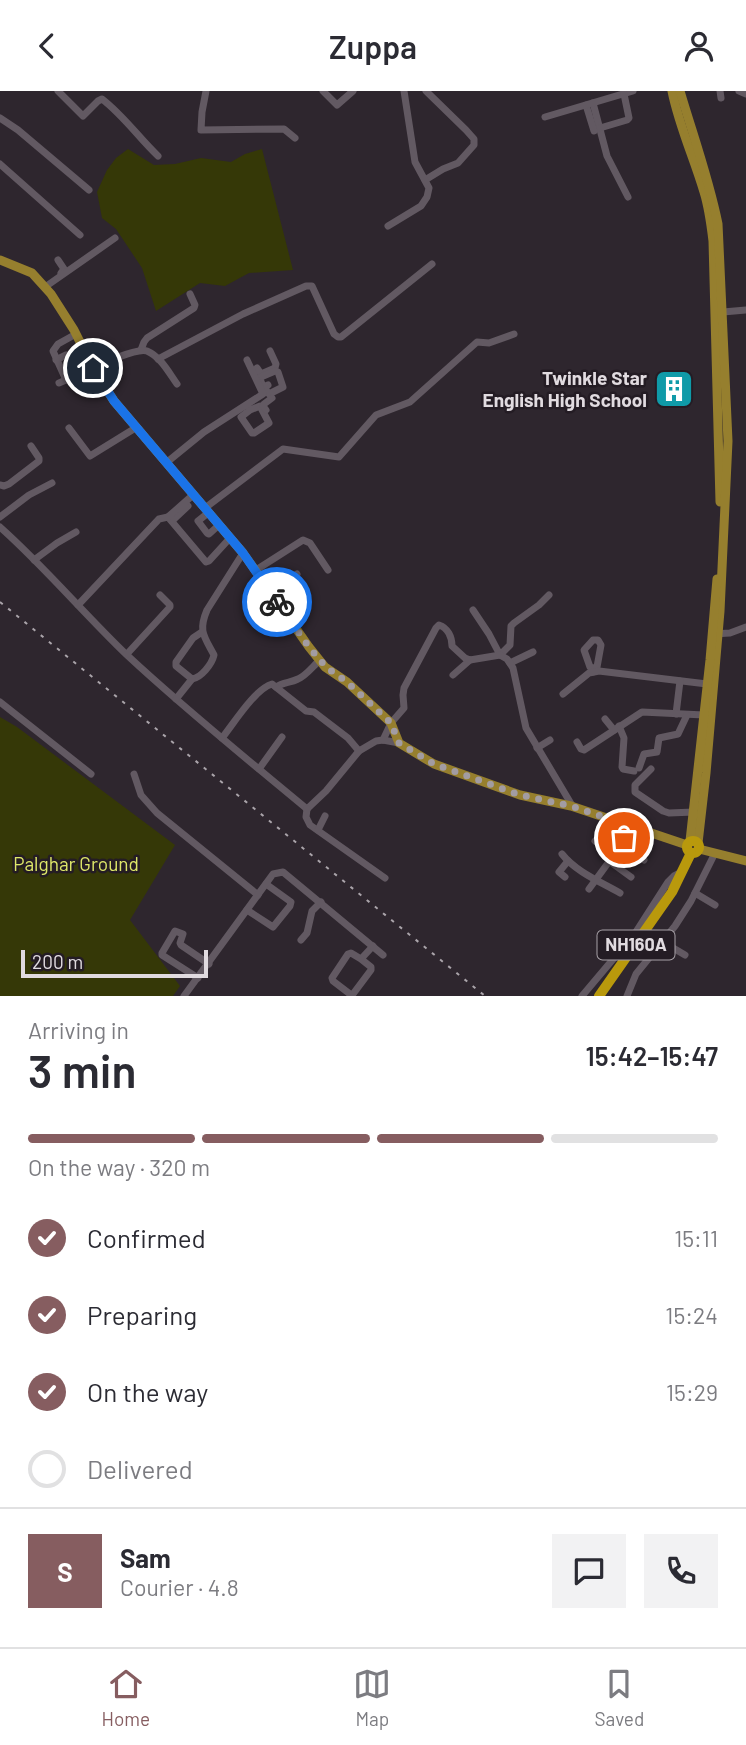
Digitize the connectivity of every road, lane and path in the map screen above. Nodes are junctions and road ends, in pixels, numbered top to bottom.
1 (58, 91) edge
2 (206, 91) edge
3 (323, 91) edge
4 (353, 91) edge
5 (404, 91) edge
6 (426, 91) edge
7 (633, 91) edge
8 (673, 91) edge
9 (680, 91) edge
10 (739, 91) edge
11 (624, 94) junction
12 (746, 94) edge
13 (590, 104) junction
14 (545, 117) dead end
15 (0, 118) edge
16 (597, 130) junction
17 (295, 138) dead end
18 (158, 156) dead end
19 (0, 164) edge
20 (425, 180) junction
21 (89, 190) dead end
22 (628, 197) dead end
23 (388, 226) dead end
24 (80, 235) dead end
25 (115, 238) dead end
26 (0, 260) edge
27 (58, 260) dead end
28 (432, 264) dead end
29 (44, 286) junction
30 (190, 294) dead end
31 (746, 310) edge
32 (723, 312) junction
33 (720, 332) junction
34 (76, 334) junction
35 (514, 334) dead end
36 (141, 350) junction
37 (270, 351) dead end
38 (66, 355) dead end
39 (158, 359) junction
40 (56, 360) junction
41 (249, 360) dead end
42 (93, 368) junction
43 (254, 369) junction
44 (177, 384) dead end
45 (264, 389) junction
46 (281, 393) dead end
47 (272, 398) junction
48 (271, 417) dead end
49 (137, 427) junction
50 (69, 428) dead end
51 (31, 446) dead end
52 (166, 463) junction
53 (52, 483) dead end
54 (0, 485) edge
55 (193, 495) junction
56 (188, 506) dead end
57 (206, 511) junction
58 (0, 517) edge
59 (170, 519) junction
60 (219, 525) junction
61 (1, 531) edge
62 (76, 532) dead end
63 (230, 538) junction
64 (243, 553) junction
65 (34, 560) junction
66 (256, 570) junction
67 (328, 570) dead end
68 (297, 574) dead end
69 (270, 591) junction
70 (549, 595) dead end
71 (160, 596) dead end
72 (78, 605) junction
73 (472, 610) dead end
74 (746, 627) edge
75 (202, 632) junction
76 (715, 634) junction
77 (533, 652) dead end
78 (127, 654) junction
79 (500, 655) junction
80 (320, 660) junction
81 (470, 660) junction
82 (510, 663) junction
83 (453, 675) dead end
84 (192, 679) junction
85 (680, 681) junction
86 (707, 684) junction
87 (276, 687) junction
88 (563, 694) dead end
89 (176, 699) junction
90 (0, 702) edge
91 (676, 714) junction
92 (687, 715) junction
93 (704, 715) junction
94 (605, 719) dead end
95 (395, 726) junction
96 (617, 728) junction
97 (282, 737) dead end
98 (222, 738) junction
99 (383, 740) junction
100 (550, 740) dead end
101 (576, 742) dead end
102 (399, 743) junction
103 (537, 748) junction
104 (359, 751) junction
105 (259, 769) junction
106 (651, 769) dead end
107 (91, 774) dead end
108 (134, 774) dead end
109 (573, 807) junction
110 (307, 809) junction
111 (694, 812) junction
112 (325, 816) dead end
113 (628, 825) junction
114 (318, 830) junction
115 (595, 841) dead end
116 (621, 845) junction
117 (693, 846) junction
118 (562, 853) dead end
119 (715, 853) junction
120 (615, 854) junction
121 (644, 860) dead end
122 (568, 861) junction
123 (746, 861) edge
124 (609, 862) junction
125 (681, 873) junction
126 (565, 877) dead end
127 (631, 877) dead end
128 (385, 878) dead end
129 (596, 880) junction
130 (266, 884) junction
131 (589, 889) dead end
132 (620, 893) dead end
133 (695, 893) junction
134 (258, 895) junction
135 (321, 902) junction
136 (715, 905) dead end
137 (247, 910) junction
138 (301, 940) dead end
139 (663, 942) junction
140 (373, 946) junction
141 (383, 955) dead end
142 (685, 955) dead end
143 (361, 959) junction
144 (209, 964) junction
145 (198, 978) junction
146 (184, 996) edge
147 (582, 996) edge
148 (599, 996) edge
149 (627, 996) edge

1 - 18 street
2 - 17 street
3 - 4 street
5 - 20 street
6 - 20 street
7 - 11 street
8 - 33 main road
9 - 32 main road
10 - 12 street
11 - 13 street
11 - 16 street
13 - 14 street
13 - 16 street
15 - 21 street
16 - 22 street
19 - 24 street
20 - 23 street
25 - 29 street
26 - 29 main road
27 - 29 street
28 - 39 street
29 - 34 main road
30 - 36 street
31 - 32 street
32 - 33 main road
33 - 76 main road
34 - 40 street
34 - 42 main road
35 - 57 street
36 - 39 street
36 - 42 street
37 - 43 street
38 - 40 street
39 - 44 street
40 - 42 street
41 - 43 street
42 - 49 main road
43 - 45 street
45 - 47 street
45 - 52 street
46 - 47 street
47 - 48 street
49 - 50 street
49 - 52 main road
51 - 54 street
52 - 55 main road
53 - 58 street
55 - 57 main road
55 - 59 street
56 - 59 street
57 - 60 main road
57 - 60 street
59 - 63 street
59 - 72 street
60 - 63 main road
61 - 65 street
62 - 65 street
63 - 64 main road
64 - 66 main road
64 - 75 street
65 - 72 street
66 - 67 street
66 - 69 main road
68 - 69 street
69 - 80 main road
70 - 79 street
71 - 78 street
72 - 78 street
73 - 79 street
74 - 76 street
75 - 84 street
75 - 84 street
76 - 86 main road
76 - 117 main road
77 - 82 street
78 - 89 street
79 - 81 street
79 - 82 street
80 - 87 street
80 - 95 main road
81 - 83 street
81 - 95 street
82 - 103 street
84 - 89 street
85 - 86 street
85 - 88 street
85 - 91 street
86 - 93 main road
87 - 98 street
87 - 104 street
89 - 98 street
90 - 107 street
91 - 92 street
91 - 96 street
92 - 93 street
92 - 96 street
93 - 111 main road
94 - 96 street
95 - 99 street
95 - 102 main road
96 - 101 street
97 - 105 street
98 - 105 street
99 - 102 street
99 - 104 street
100 - 103 street
102 - 109 main road
103 - 109 street
104 - 110 street
105 - 110 street
106 - 111 street
108 - 134 street
109 - 113 main road
110 - 114 street
111 - 117 main road
112 - 114 street
113 - 116 street
113 - 117 main road
114 - 128 street
115 - 120 street
116 - 120 street
116 - 121 street
117 - 119 main road
117 - 125 highway, NH160A
118 - 122 street
119 - 123 main road
119 - 133 street
120 - 124 street
122 - 126 street
122 - 129 street
124 - 127 street
124 - 129 street
125 - 147 street
125 - 148 highway, NH160A
129 - 131 street
129 - 132 street
130 - 134 street
130 - 135 street
130 - 137 street
133 - 136 street
133 - 139 street
134 - 137 street
135 - 138 street
135 - 140 street
137 - 144 street
139 - 142 street
139 - 149 street
140 - 141 street
140 - 143 street
143 - 143 street
144 - 145 street
144 - 145 street
145 - 146 street

